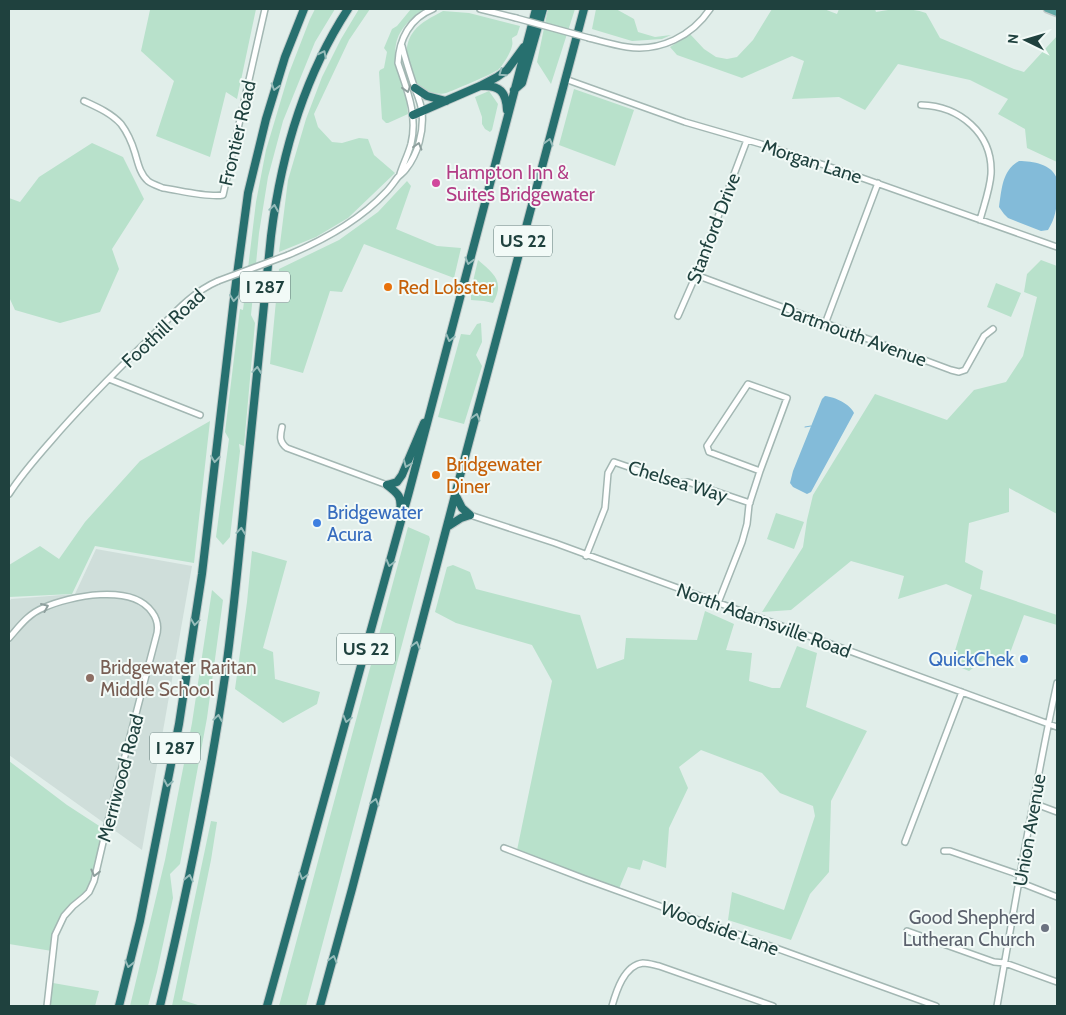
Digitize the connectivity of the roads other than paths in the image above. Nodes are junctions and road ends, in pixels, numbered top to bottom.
1 (265, 9) edge
2 (304, 9) edge
3 (348, 9) edge
4 (433, 9) edge
5 (480, 9) edge
6 (536, 9) edge
7 (543, 9) edge
8 (583, 9) edge
9 (710, 9) edge
10 (1047, 9) edge
11 (1057, 13) edge
12 (527, 43) junction
13 (402, 46) junction
14 (565, 79) junction
15 (480, 86) junction
16 (415, 88) junction
17 (514, 91) junction
18 (84, 101) dead end
19 (446, 101) junction
20 (921, 105) dead end
21 (422, 111) junction
22 (413, 115) junction
23 (507, 120) junction
24 (747, 140) junction
25 (400, 175) junction
26 (878, 183) junction
27 (980, 220) junction
28 (1057, 247) edge
29 (696, 274) junction
30 (678, 316) dead end
31 (825, 324) junction
32 (993, 329) dead end
33 (109, 379) junction
34 (432, 405) junction
35 (200, 415) dead end
36 (282, 427) dead end
37 (760, 471) junction
38 (12, 484) edge
39 (387, 485) junction
40 (9, 494) edge
41 (455, 494) junction
42 (750, 504) junction
43 (470, 515) junction
44 (447, 527) junction
45 (396, 540) junction
46 (586, 556) junction
47 (718, 603) junction
48 (9, 638) edge
49 (1057, 683) edge
50 (962, 692) junction
51 (1048, 723) junction
52 (1057, 727) edge
53 (1033, 803) junction
54 (1057, 812) edge
55 (905, 842) dead end
56 (504, 848) dead end
57 (944, 851) dead end
58 (1020, 875) junction
59 (1019, 882) junction
60 (1057, 896) edge
61 (907, 931) dead end
62 (1005, 963) junction
63 (1057, 982) edge
64 (47, 1006) edge
65 (119, 1006) edge
66 (160, 1006) edge
67 (268, 1006) edge
68 (320, 1006) edge
69 (612, 1006) edge
70 (773, 1006) edge
71 (936, 1006) edge
72 (997, 1006) edge

1 - 18 street, Frontier Road
2 -> 65 highway, I 287
66 -> 3 highway, I 287
4 - 13 street, Foothill Road
5 - 9 street, bridge
6 - 12 highway, US 22
7 - 17 highway
8 - 14 highway, US 22
10 - 11 main road
12 -> 15 highway
12 - 17 highway, US 22
13 - 16 street, Foothill Road
13 -> 22 street, Foothill Road
14 - 24 street, Morgan Lane
41 -> 14 highway, US 22
15 - 19 highway
15 - 23 highway
16 - 19 highway
16 - 21 street, Foothill Road
17 - 23 highway, US 22
19 - 21 highway
20 - 27 street
21 - 22 highway
25 -> 21 street, Foothill Road
22 - 25 street, Foothill Road
23 -> 34 highway, US 22
24 - 26 street, Morgan Lane
24 - 29 street, Stanford Drive
25 - 33 street, Foothill Road, bridge
26 - 27 street, Morgan Lane
26 - 31 street
27 - 28 street, Morgan Lane
29 - 30 street, Stanford Drive
29 - 31 street, Dartmouth Avenue
31 - 32 street, Dartmouth Avenue
33 - 35 street
33 - 38 street, Foothill Road
34 -> 39 highway
34 - 45 highway, US 22
36 - 39 street
37 - 37 street, Chelsea Way
37 - 42 street, Chelsea Way
38 - 40 street, Foothill Road
39 - 45 highway
41 - 43 highway
41 - 44 highway, US 22
42 - 46 street, Chelsea Way
42 - 47 street, Chelsea Way
43 - 44 highway
43 - 46 street, North Adamsville Road
68 -> 44 highway, US 22
45 -> 67 highway, US 22
46 - 47 street, North Adamsville Road
47 - 50 street, North Adamsville Road
48 -> 64 street, Merriwood Road
49 - 51 street, Union Avenue
50 - 51 street, North Adamsville Road
50 - 55 street
51 - 52 street, North Adamsville Road
51 - 53 street, Union Avenue
53 - 54 street
53 - 58 street, Union Avenue
56 - 71 street, Woodside Lane
57 - 58 street
58 - 59 street, Union Avenue
59 - 60 street
59 - 62 street, Union Avenue
61 - 62 street
62 - 63 street
62 - 72 street, Union Avenue
69 - 70 street

